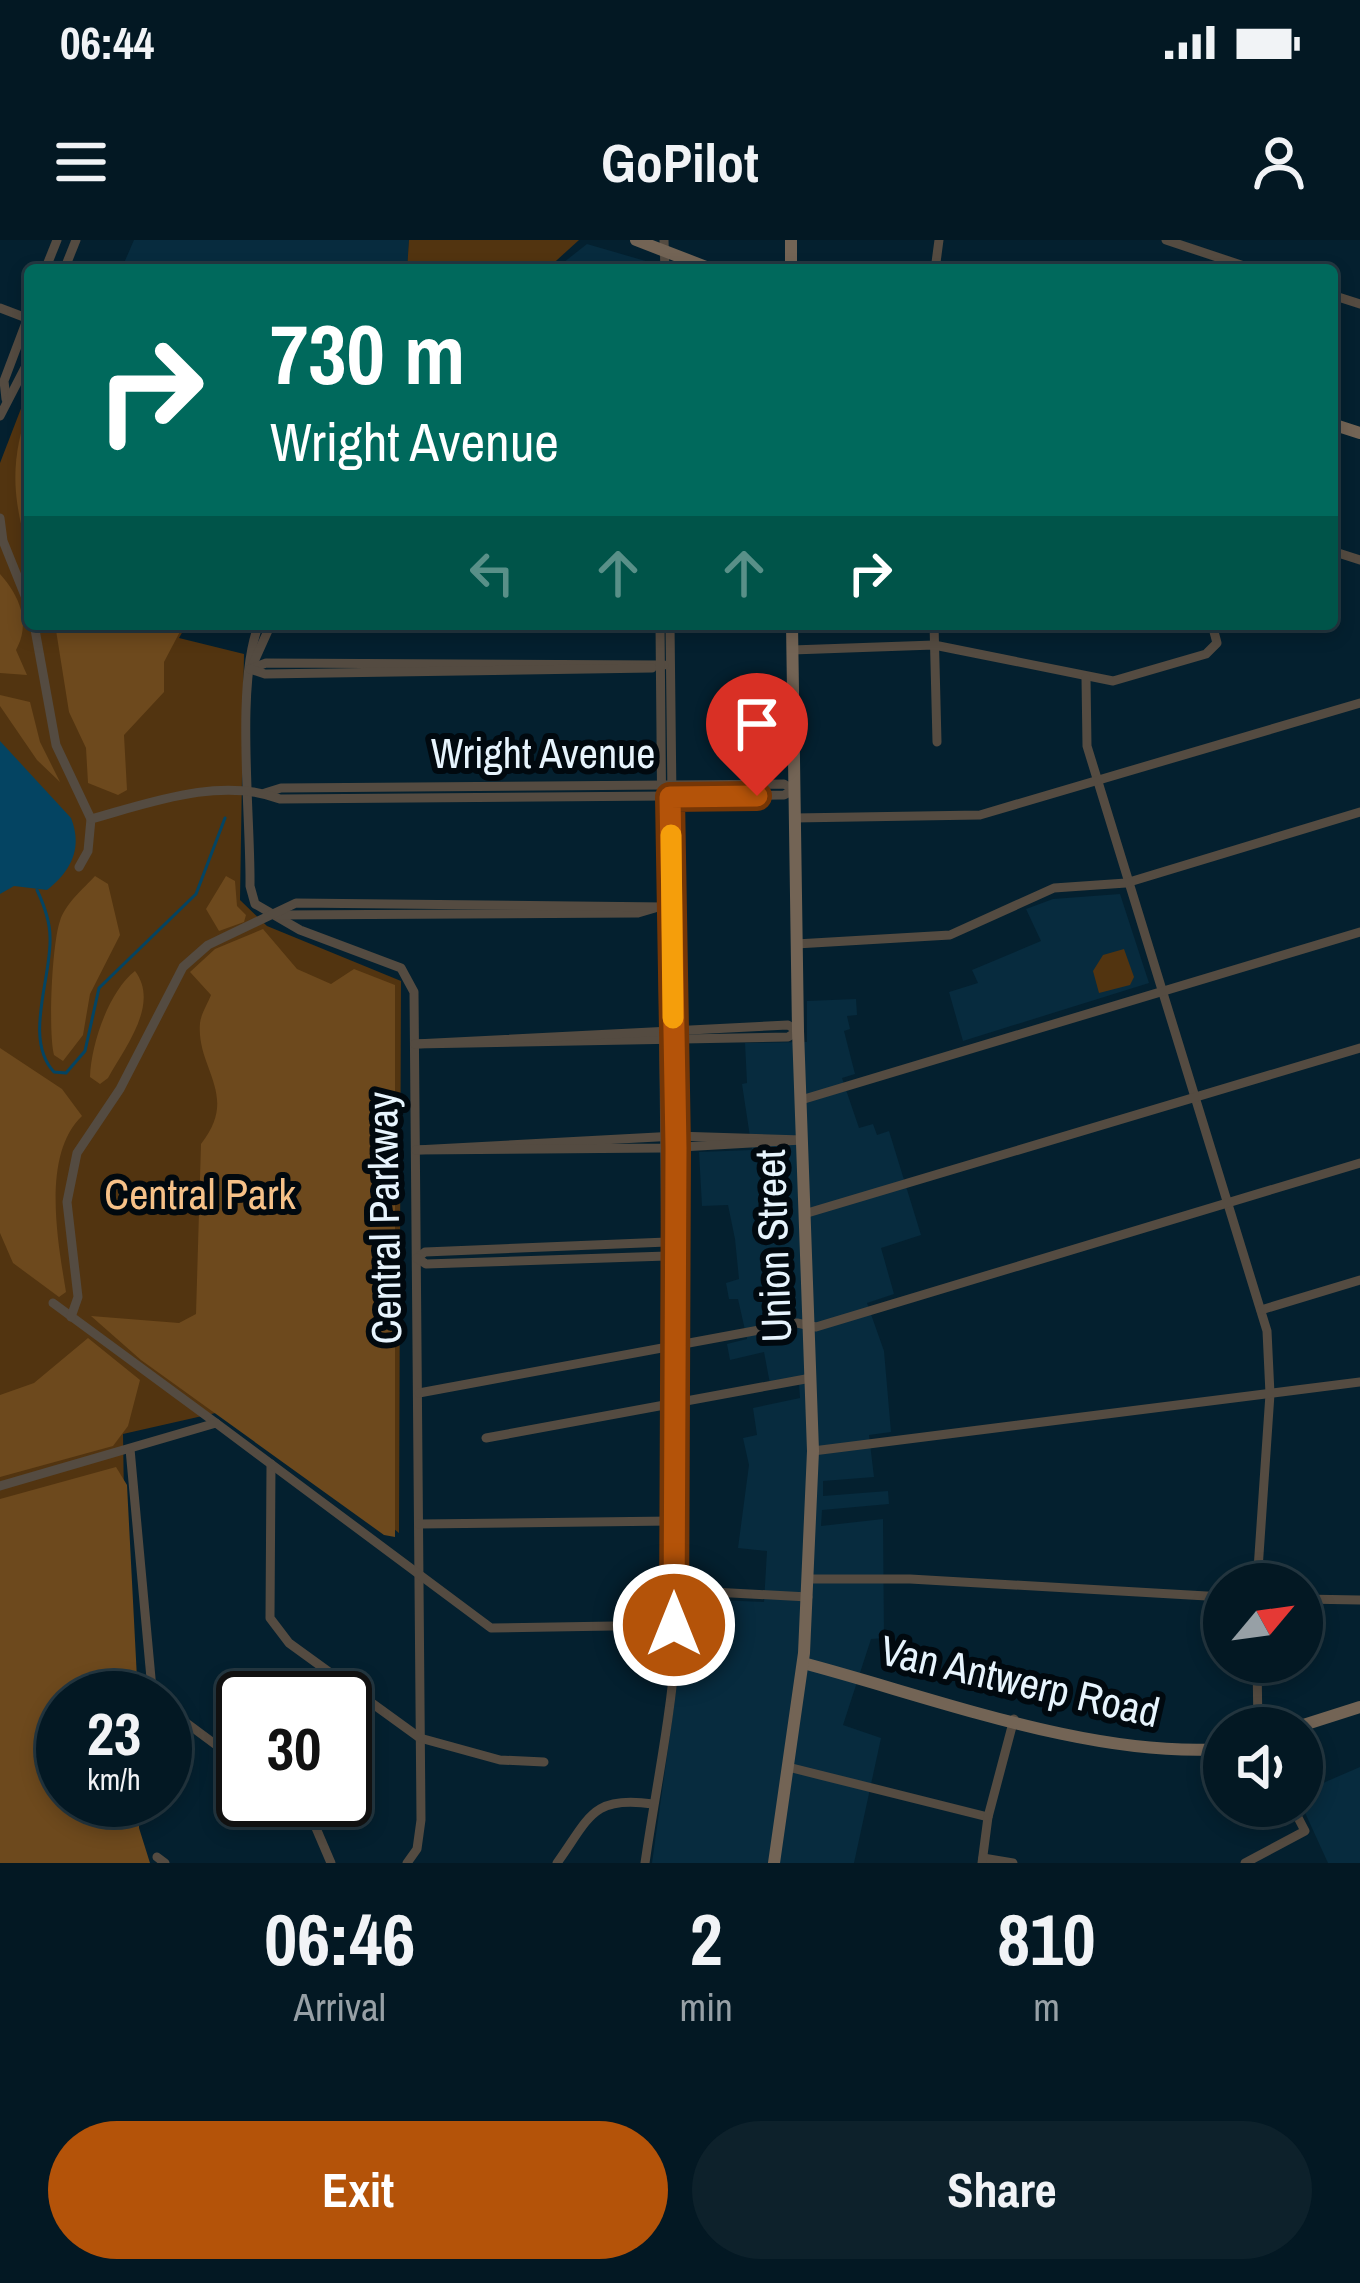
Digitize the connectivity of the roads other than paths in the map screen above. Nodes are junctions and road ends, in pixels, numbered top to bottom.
1 (636, 240) edge
2 (1166, 240) edge
3 (665, 246) edge
4 (702, 264) edge
5 (1238, 264) edge
6 (24, 329) edge
7 (24, 368) edge
8 (6, 399) junction
9 (0, 416) edge
10 (0, 518) edge
11 (24, 593) edge
12 (35, 630) edge
13 (258, 630) edge
14 (268, 630) edge
15 (661, 630) edge
16 (669, 630) edge
17 (792, 630) edge
18 (934, 630) edge
19 (1213, 630) edge
20 (934, 645) junction
21 (792, 650) junction
22 (665, 665) junction
23 (250, 669) junction
24 (1086, 678) junction
25 (1360, 703) edge
26 (937, 742) dead end
27 (1097, 781) junction
28 (794, 790) junction
29 (666, 791) junction
30 (251, 793) junction
31 (1360, 812) edge
32 (794, 818) junction
33 (91, 819) junction
34 (79, 867) dead end
35 (1126, 883) junction
36 (665, 906) junction
37 (272, 915) junction
38 (1360, 932) edge
39 (796, 944) junction
40 (1159, 990) junction
41 (798, 1030) junction
42 (668, 1035) junction
43 (415, 1044) junction
44 (1360, 1048) edge
45 (1191, 1098) junction
46 (801, 1100) junction
47 (802, 1140) junction
48 (676, 1142) junction
49 (664, 1143) junction
50 (416, 1150) junction
51 (1360, 1163) edge
52 (1225, 1204) junction
53 (804, 1214) junction
54 (670, 1242) junction
55 (670, 1256) junction
56 (417, 1258) junction
57 (1360, 1280) edge
58 (53, 1303) dead end
59 (1261, 1310) junction
60 (71, 1317) junction
61 (807, 1324) junction
62 (670, 1347) junction
63 (811, 1378) junction
64 (1360, 1382) edge
65 (419, 1393) junction
66 (1270, 1394) junction
67 (671, 1404) junction
68 (216, 1424) junction
69 (486, 1438) dead end
70 (130, 1449) junction
71 (813, 1451) junction
72 (271, 1464) junction
73 (0, 1486) edge
74 (672, 1521) junction
75 (419, 1524) junction
76 (1258, 1563) edge
77 (420, 1574) junction
78 (810, 1579) junction
79 (675, 1590) junction
80 (1203, 1596) edge
81 (808, 1597) junction
82 (1323, 1599) edge
83 (1360, 1600) edge
84 (674, 1625) junction
85 (803, 1663) junction
86 (150, 1671) edge
87 (1360, 1707) edge
88 (1014, 1719) junction
89 (1323, 1719) edge
90 (420, 1738) junction
91 (1203, 1749) edge
92 (544, 1762) dead end
93 (788, 1768) junction
94 (653, 1804) junction
95 (988, 1817) junction
96 (316, 1827) edge
97 (1303, 1827) edge
98 (1267, 1859) edge
99 (983, 1861) edge
100 (331, 1863) edge
101 (407, 1863) edge
102 (557, 1863) edge
103 (645, 1863) edge
104 (774, 1863) edge
105 (1013, 1863) edge
106 (1246, 1863) edge

1 - 3 main road
2 - 5 street
3 - 4 main road
6 - 8 street
7 - 8 street
8 - 9 street
10 - 11 street
12 - 33 street
13 - 23 street
14 - 23 street
15 - 22 street
16 - 22 street
17 - 21 main road, Union Street
18 - 20 street
19 - 24 street
20 - 21 street
20 - 24 street
20 - 26 street
21 - 28 main road, Union Street
22 - 23 street
22 - 29 street
23 - 30 street
24 - 27 street
25 - 27 street
27 - 32 street
27 - 35 street
28 - 29 street, Wright Avenue
28 - 32 main road, Union Street
29 - 30 street, Wright Avenue
29 - 36 street
30 - 33 street, Wright Avenue
30 - 37 street
31 - 35 street
32 - 39 main road, Union Street
33 - 34 street
35 - 39 street
35 - 40 street
36 - 37 street
36 - 42 street
37 - 43 street, Central Parkway
37 - 60 street
38 - 40 street
39 - 41 main road, Union Street
40 - 45 street
40 - 46 street
41 - 42 street
41 - 46 main road, Union Street
42 - 43 street
42 - 48 street
42 - 49 street
43 - 50 street, Central Parkway
44 - 45 street
45 - 52 street
45 - 53 street
46 - 47 main road, Union Street
47 - 48 street
47 - 53 main road, Union Street
48 - 49 street
48 - 54 street
49 - 50 street
49 - 54 street
50 - 56 street, Central Parkway
51 - 52 street
52 - 59 street
52 - 61 street
53 - 61 main road, Union Street
54 - 55 street
54 - 56 street
55 - 56 street
55 - 62 street
56 - 65 street, Central Parkway
57 - 59 street
58 - 60 street
59 - 66 street
60 - 68 street
61 - 62 street
61 - 63 main road, Union Street
62 - 65 street
62 - 67 street
63 - 67 street
63 - 71 main road, Union Street
64 - 66 street
65 - 75 street, Central Parkway
66 - 71 street
66 - 76 street
67 - 69 street
67 - 74 street
68 - 70 street
68 - 72 street
70 - 73 street
70 - 86 street
71 - 78 main road, Union Street
72 - 77 street
72 - 90 street
74 - 75 street
74 - 79 street
75 - 77 street, Central Parkway
77 - 84 street
77 - 90 street, Central Parkway
78 - 80 street
78 - 81 main road, Union Street
79 - 81 street
79 - 84 street
81 - 85 main road, Union Street
82 - 83 street
84 - 94 street
85 - 88 main road, Van Antwerp Road
85 - 93 main road, Union Street
87 - 89 main road
88 - 91 main road, Van Antwerp Road
88 - 95 street
90 - 92 street
90 - 101 street, Central Parkway
93 - 95 street
93 - 104 main road, Union Street
94 - 102 street
94 - 103 street
95 - 99 street
96 - 100 street
97 - 98 street
98 - 106 street
99 - 105 street

